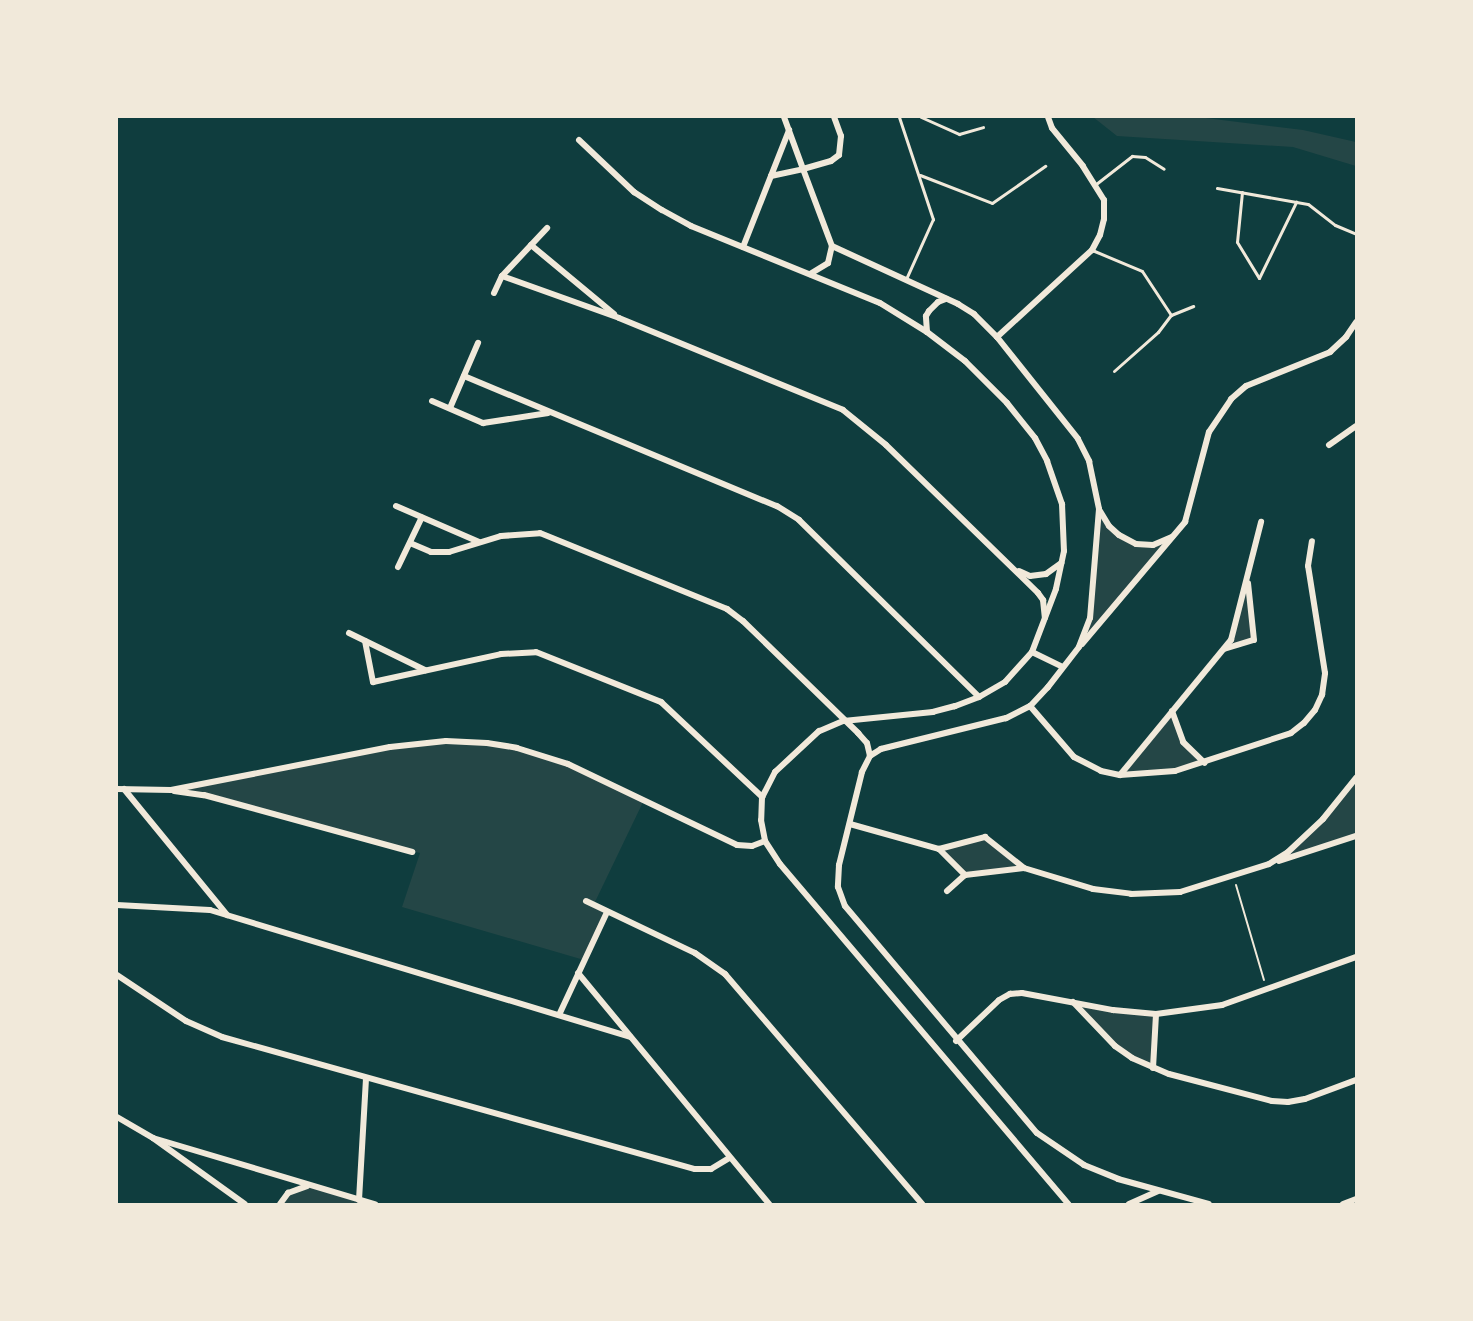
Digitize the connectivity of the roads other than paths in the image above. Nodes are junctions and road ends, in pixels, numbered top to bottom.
1 (784, 117) edge
2 (834, 117) edge
3 (900, 117) edge
4 (921, 117) edge
5 (1048, 117) edge
6 (983, 127) dead end
7 (789, 130) junction
8 (579, 140) dead end
9 (1045, 166) dead end
10 (803, 169) junction
11 (1164, 169) dead end
12 (920, 175) junction
13 (771, 176) junction
14 (1095, 184) junction
15 (1217, 188) dead end
16 (1242, 192) junction
17 (1296, 202) junction
18 (548, 228) dead end
19 (1356, 234) edge
20 (531, 245) junction
21 (832, 246) junction
22 (743, 247) junction
23 (1092, 250) junction
24 (810, 274) junction
25 (502, 276) junction
26 (906, 279) junction
27 (494, 293) dead end
28 (946, 298) junction
29 (1193, 306) dead end
30 (1171, 315) junction
31 (619, 318) junction
32 (1356, 322) edge
33 (927, 332) junction
34 (997, 337) junction
35 (478, 344) dead end
36 (1114, 371) dead end
37 (464, 376) junction
38 (432, 401) dead end
39 (450, 408) junction
40 (549, 412) junction
41 (1356, 426) edge
42 (1329, 445) dead end
43 (396, 506) dead end
44 (1099, 509) junction
45 (422, 517) junction
46 (1261, 522) dead end
47 (1176, 536) junction
48 (1312, 541) dead end
49 (479, 542) junction
50 (410, 543) junction
51 (1062, 562) junction
52 (398, 567) dead end
53 (1016, 570) junction
54 (1247, 577) junction
55 (1044, 625) junction
56 (349, 633) dead end
57 (365, 641) junction
58 (1079, 647) junction
59 (1224, 649) junction
60 (1032, 652) junction
61 (1063, 667) junction
62 (425, 670) junction
63 (980, 697) junction
64 (1030, 706) junction
65 (1172, 711) junction
66 (843, 721) junction
67 (870, 756) junction
68 (1205, 763) junction
69 (1120, 775) junction
70 (1356, 778) edge
71 (120, 789) edge
72 (171, 790) junction
73 (762, 797) junction
74 (850, 824) junction
75 (1356, 836) edge
76 (765, 841) junction
77 (939, 849) junction
78 (412, 852) dead end
79 (1269, 864) junction
80 (1024, 868) junction
81 (965, 875) junction
82 (947, 891) dead end
83 (586, 901) dead end
84 (117, 905) edge
85 (607, 912) junction
86 (227, 916) junction
87 (1356, 957) edge
88 (578, 973) junction
89 (117, 975) edge
90 (1073, 1002) junction
91 (1156, 1014) junction
92 (559, 1015) junction
93 (630, 1037) junction
94 (956, 1041) junction
95 (1153, 1068) junction
96 (366, 1078) junction
97 (1356, 1080) edge
98 (117, 1117) edge
99 (153, 1138) junction
100 (729, 1158) junction
101 (308, 1186) junction
102 (1159, 1191) junction
103 (1356, 1199) edge
104 (359, 1200) junction
105 (245, 1204) edge
106 (280, 1204) edge
107 (375, 1204) edge
108 (769, 1204) edge
109 (922, 1204) edge
110 (1068, 1204) edge
111 (1129, 1204) edge
112 (1209, 1204) edge
113 (1343, 1204) edge

1 - 7 street
2 - 10 street
3 - 12 lane
4 - 6 lane
5 - 14 street
7 - 10 street
7 - 13 street
8 - 22 street
9 - 12 lane
10 - 13 street
10 - 21 street
11 - 14 lane
12 - 26 lane
13 - 22 street
14 - 23 street
15 - 16 lane
16 - 17 lane
16 - 17 lane
17 - 19 lane
18 - 20 street
20 - 25 street
20 - 31 street
21 - 24 street
21 - 26 street
22 - 24 street
23 - 30 lane
23 - 34 street
24 - 33 street
25 - 27 street
25 - 31 street
26 - 28 street
28 - 33 street
28 - 34 street
29 - 30 lane
30 - 36 lane
31 - 53 street
32 - 47 street
33 - 51 street
34 - 44 street
35 - 37 street
37 - 39 street
37 - 40 street
38 - 39 street
39 - 40 street
40 - 63 street
41 - 42 street
43 - 45 street
44 - 47 street
44 - 58 street
45 - 49 street
45 - 50 street
46 - 54 street
47 - 58 street
48 - 68 street
49 - 50 street
49 - 66 street
50 - 52 street
51 - 53 street
51 - 55 street
53 - 55 street
54 - 59 street
54 - 59 street
55 - 60 street
56 - 57 street
57 - 62 street
57 - 62 street
58 - 61 street
59 - 65 street
60 - 61 street
60 - 63 street
61 - 64 street
62 - 73 street
63 - 66 street
64 - 67 street
64 - 69 street
65 - 68 street
65 - 69 street
66 - 67 street
66 - 73 street
67 - 74 street
68 - 69 street
70 - 79 street
71 - 72 street
71 - 86 street
72 - 76 street
72 - 78 street
73 - 76 street
74 - 77 street
74 - 94 street
75 - 79 street
76 - 110 street
77 - 80 street
77 - 81 street
79 - 80 street
80 - 81 street
81 - 82 street
83 - 85 street
84 - 86 street
85 - 88 street
85 - 109 street
86 - 92 street
87 - 91 street
88 - 92 street
88 - 93 street
89 - 96 street
90 - 91 street
90 - 94 street
90 - 95 street
91 - 95 street
92 - 93 street
93 - 100 street
94 - 102 street
95 - 97 street
96 - 100 street
96 - 104 street
98 - 99 street
99 - 101 street
99 - 105 street
100 - 108 street
101 - 104 street
101 - 106 street
102 - 111 street
102 - 112 street
103 - 113 street
104 - 107 street

